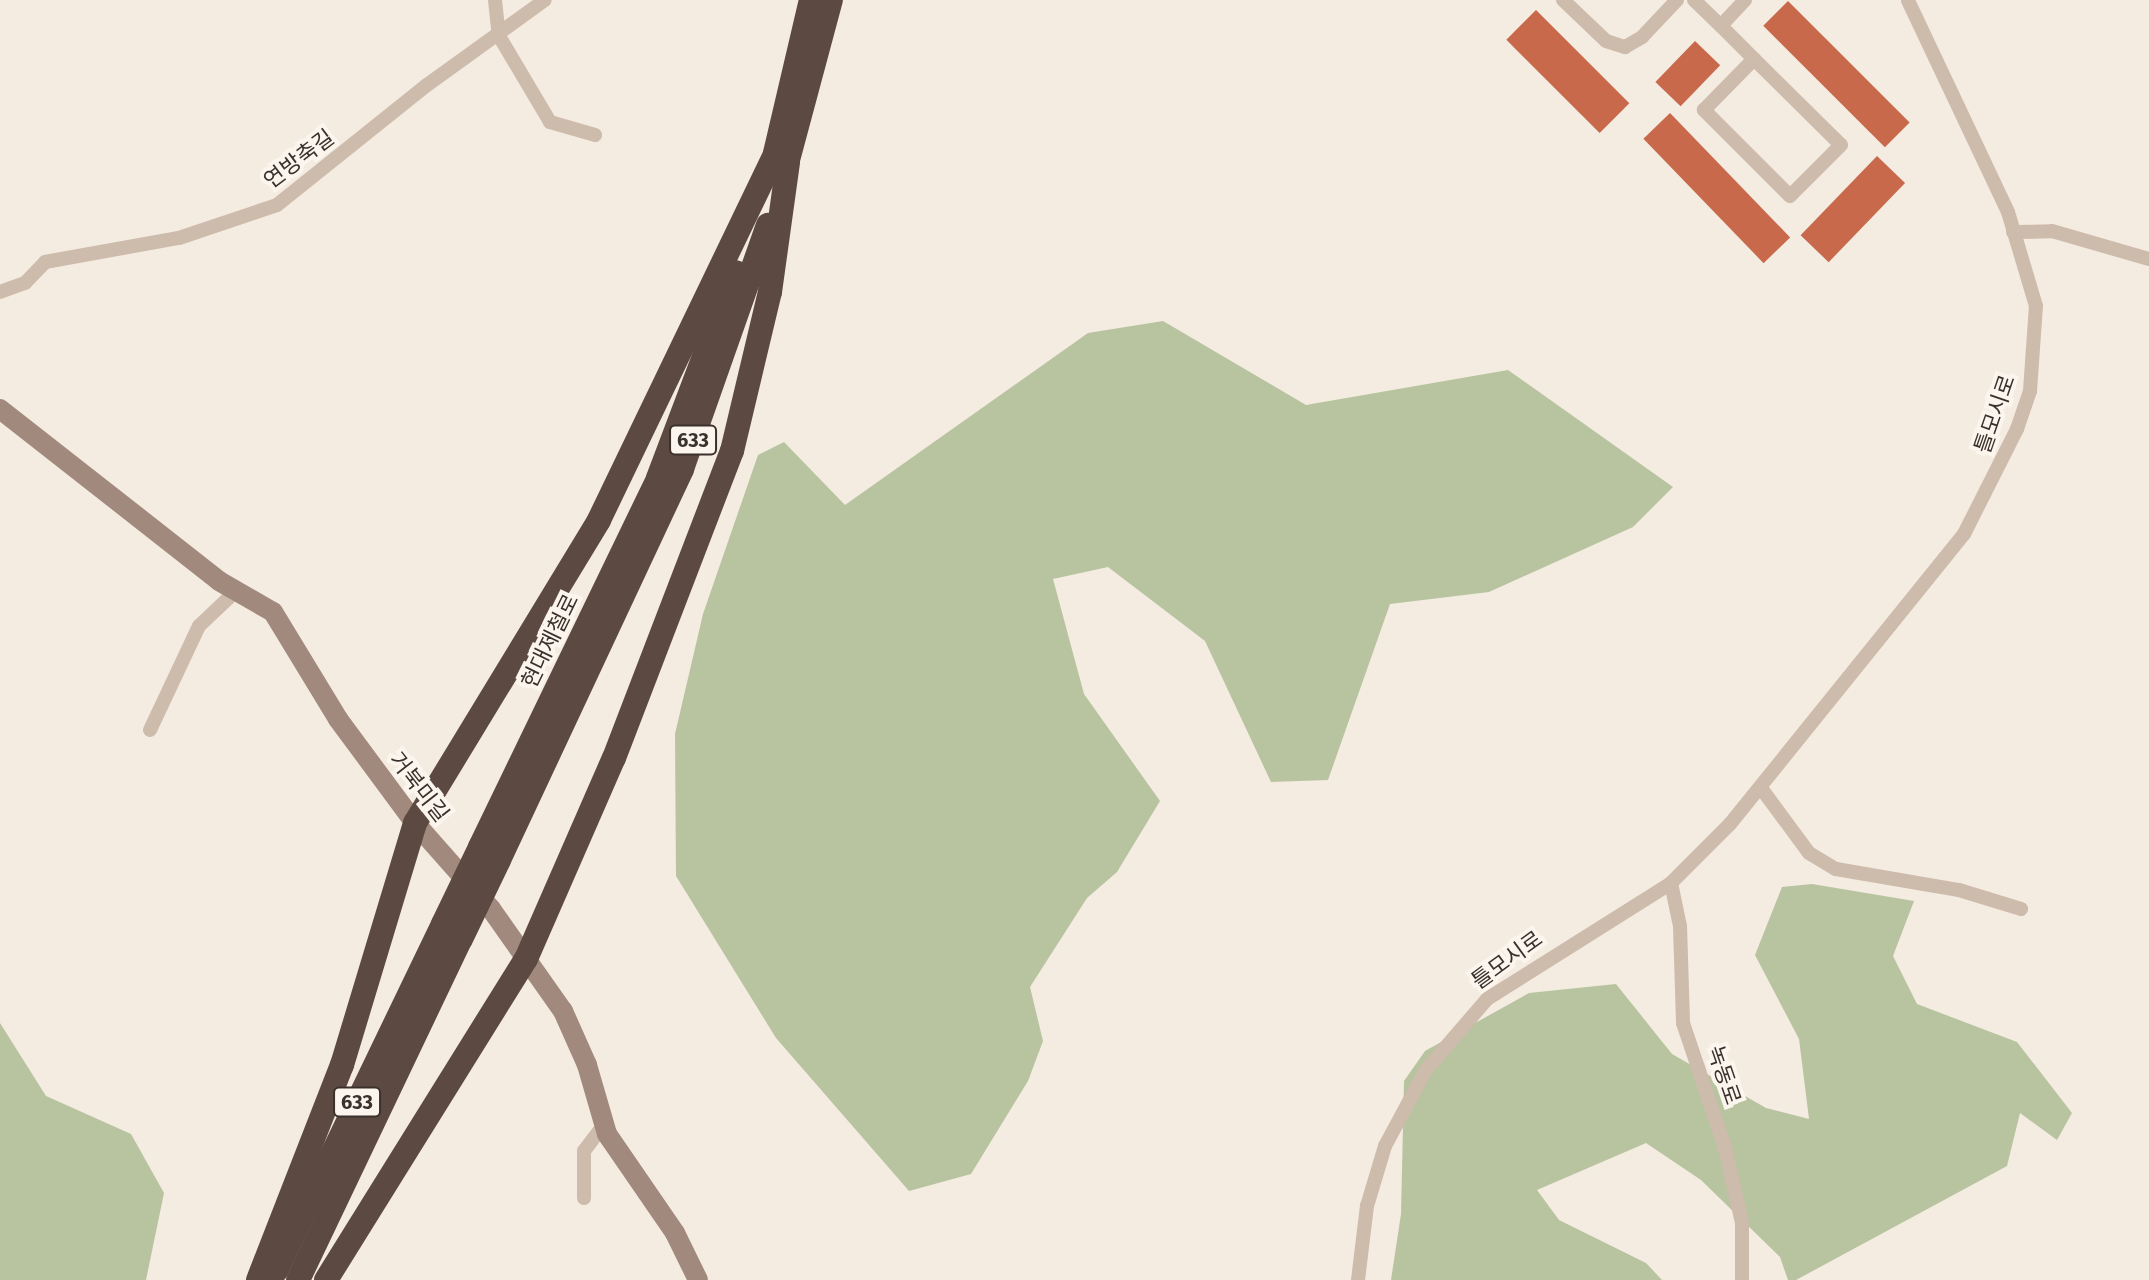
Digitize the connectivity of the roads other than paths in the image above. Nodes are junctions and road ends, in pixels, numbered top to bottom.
1 (495, 0) edge
2 (545, 0) edge
3 (811, 0) edge
4 (831, 0) edge
5 (1563, 0) edge
6 (1677, 0) edge
7 (1694, 0) edge
8 (1745, 0) edge
9 (1908, 0) edge
10 (1721, 26) junction
11 (499, 36) junction
12 (1754, 59) junction
13 (595, 135) dead end
14 (782, 157) junction
15 (2013, 232) junction
16 (2149, 259) edge
17 (0, 292) edge
18 (0, 409) edge
19 (236, 591) junction
20 (150, 730) dead end
21 (1761, 788) junction
22 (415, 823) junction
23 (1671, 883) junction
24 (2021, 909) dead end
25 (452, 932) junction
26 (526, 959) junction
27 (604, 1124) junction
28 (584, 1198) dead end
29 (258, 1280) edge
30 (271, 1280) edge
31 (298, 1280) edge
32 (326, 1280) edge
33 (698, 1280) edge
34 (1358, 1280) edge
35 (1742, 1280) edge

1 - 11 street
2 - 11 street, 연방축길
3 - 14 highway, 633
4 - 14 highway, 633
5 - 6 street
7 - 10 street
8 - 10 street
9 - 15 street, 틀모시로
10 - 12 street
11 - 13 street
11 - 17 street, 연방축길
12 - 12 street
14 - 22 highway
14 - 25 highway, 633, bridge
14 - 26 highway
15 - 16 street
15 - 21 street, 틀모시로
18 - 19 street, 거북미길
19 - 20 street
19 - 22 street, 거북미길
21 - 23 street, 틀모시로
21 - 24 street
22 - 26 street, 거북미길
22 - 29 highway
23 - 34 street, 틀모시로
23 - 35 street, 녹동로
25 - 30 highway, 633
25 - 31 highway, 633
26 - 27 street, 거북미길
26 - 32 highway
27 - 28 street
27 - 33 street, 거북미길

